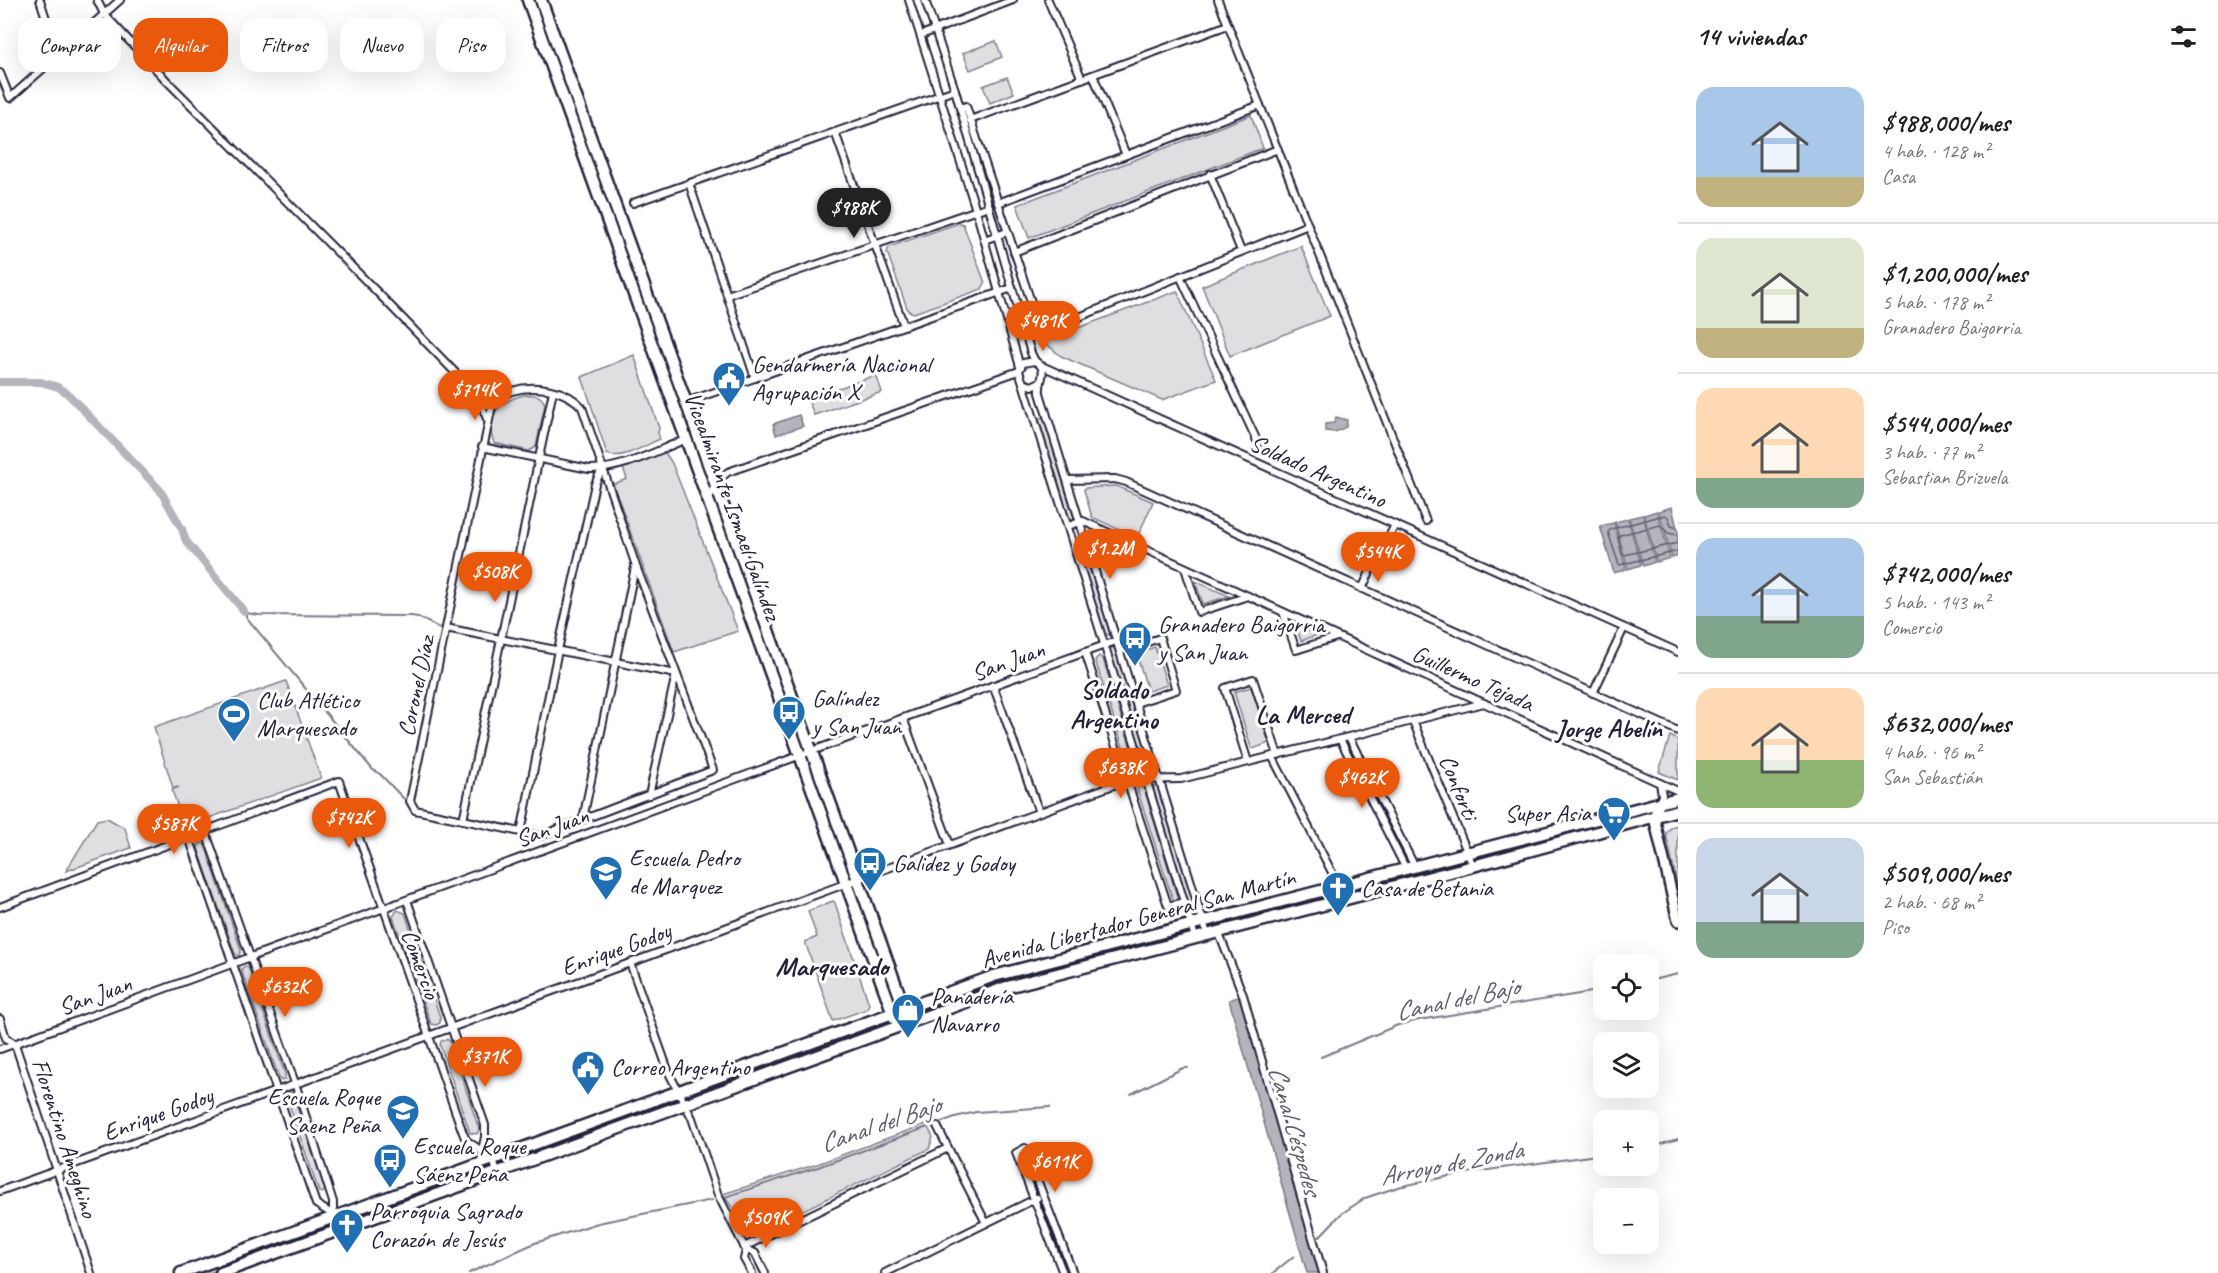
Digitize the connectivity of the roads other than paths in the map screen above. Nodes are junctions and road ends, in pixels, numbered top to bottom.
1 (40, 0) edge
2 (97, 0) edge
3 (120, 0) edge
4 (528, 0) edge
5 (541, 0) edge
6 (909, 0) edge
7 (925, 0) edge
8 (1013, 0) edge
9 (1048, 0) edge
10 (1218, 0) edge
11 (104, 14) junction
12 (46, 18) edge
13 (100, 18) edge
14 (1228, 25) junction
15 (935, 30) junction
16 (921, 35) junction
17 (39, 72) edge
18 (0, 73) edge
19 (1093, 75) junction
20 (1082, 79) junction
21 (955, 90) junction
22 (940, 96) junction
23 (1260, 105) junction
24 (960, 108) junction
25 (970, 120) junction
26 (835, 132) junction
27 (1278, 149) junction
28 (1126, 155) junction
29 (1210, 174) junction
30 (688, 183) junction
31 (633, 203) dead end
32 (998, 203) junction
33 (988, 206) junction
34 (976, 210) junction
35 (1308, 225) junction
36 (1007, 232) junction
37 (997, 235) junction
38 (984, 240) junction
39 (875, 244) junction
40 (1242, 251) junction
41 (1014, 252) junction
42 (1180, 276) junction
43 (1012, 288) junction
44 (999, 292) junction
45 (727, 295) junction
46 (904, 326) junction
47 (1041, 332) junction
48 (1027, 338) junction
49 (1035, 361) junction
50 (1042, 366) junction
51 (1019, 369) junction
52 (755, 378) junction
53 (1040, 382) junction
54 (1023, 383) junction
55 (553, 391) junction
56 (478, 396) junction
57 (493, 401) junction
58 (686, 402) junction
59 (487, 422) junction
60 (698, 435) junction
61 (687, 439) junction
62 (1258, 443) dead end
63 (482, 447) junction
64 (538, 458) junction
65 (602, 469) junction
66 (1068, 480) junction
67 (716, 483) junction
68 (709, 500) junction
69 (1426, 521) dead end
70 (1080, 522) junction
71 (1395, 525) junction
72 (1068, 526) junction
73 (636, 566) junction
74 (1185, 567) junction
75 (1362, 589) junction
76 (1248, 596) junction
77 (1283, 612) junction
78 (446, 628) junction
79 (1624, 628) junction
80 (1337, 637) junction
81 (499, 639) junction
82 (1116, 641) junction
83 (1105, 645) junction
84 (558, 650) junction
85 (1120, 651) junction
86 (1085, 652) junction
87 (1678, 652) edge
88 (616, 662) junction
89 (676, 674) junction
90 (993, 685) junction
91 (1593, 693) junction
92 (1136, 702) junction
93 (1484, 703) junction
94 (903, 718) junction
95 (1413, 721) junction
96 (1678, 731) edge
97 (1349, 737) junction
98 (1340, 739) junction
99 (812, 751) junction
100 (800, 755) junction
101 (1275, 755) junction
102 (1248, 762) junction
103 (1127, 780) junction
104 (1146, 780) junction
105 (1160, 780) junction
106 (1660, 783) junction
107 (1678, 791) edge
108 (648, 795) junction
109 (1678, 798) edge
110 (1660, 802) junction
111 (1678, 810) edge
112 (1039, 812) junction
113 (1654, 817) junction
114 (583, 819) junction
115 (463, 820) junction
116 (205, 830) junction
117 (521, 832) junction
118 (189, 837) junction
119 (950, 845) junction
120 (1467, 852) junction
121 (1473, 866) junction
122 (1410, 868) junction
123 (858, 879) junction
124 (847, 883) junction
125 (1339, 886) junction
126 (407, 900) junction
127 (1184, 902) junction
128 (0, 907) edge
129 (382, 909) junction
130 (1203, 921) junction
131 (1678, 921) edge
132 (1190, 924) junction
133 (1213, 933) junction
134 (1195, 938) junction
135 (250, 957) junction
136 (232, 963) junction
137 (630, 963) junction
138 (904, 1008) junction
139 (893, 1012) junction
140 (0, 1019) edge
141 (909, 1022) junction
142 (452, 1026) junction
143 (898, 1026) junction
144 (428, 1035) junction
145 (15, 1044) junction
146 (0, 1049) edge
147 (742, 1067) junction
148 (722, 1075) junction
149 (747, 1081) junction
150 (295, 1083) junction
151 (727, 1088) junction
152 (276, 1090) junction
153 (679, 1090) junction
154 (684, 1104) junction
155 (937, 1126) dead end
156 (948, 1148) junction
157 (482, 1150) junction
158 (493, 1159) junction
159 (58, 1170) junction
160 (497, 1172) junction
161 (0, 1191) edge
162 (1043, 1196) junction
163 (1034, 1200) junction
164 (336, 1216) junction
165 (986, 1223) junction
166 (341, 1229) junction
167 (745, 1248) junction
168 (91, 1273) edge
169 (181, 1273) edge
170 (221, 1273) edge
171 (752, 1273) edge
172 (765, 1273) edge
173 (885, 1273) edge
174 (1063, 1273) edge
175 (1073, 1273) edge
176 (1323, 1273) edge

1 - 12 street
2 - 11 street
3 - 11 street
4 - 61 main road, Vicealmirante Ismael Galíndez
5 - 58 main road, Vicealmirante Ismael Galíndez
6 - 16 street
7 - 15 street
8 - 15 street
9 - 20 street
10 - 14 street
11 - 13 street
11 - 56 street
14 - 19 street
14 - 23 street
15 - 16 street
15 - 21 street
16 - 22 street
17 - 18 street
19 - 20 street
19 - 28 street
20 - 25 street
21 - 22 street
21 - 24 street
22 - 26 street
22 - 34 street
23 - 27 street
23 - 28 street
24 - 25 street
24 - 33 street
25 - 32 street
26 - 30 street
26 - 39 street
27 - 29 street
27 - 35 street
28 - 32 street
29 - 40 street
29 - 41 street
30 - 31 street
30 - 45 street
32 - 36 street
33 - 34 street
33 - 37 street
34 - 38 street
34 - 39 street
35 - 40 street
35 - 69 street
36 - 37 street
36 - 41 street
37 - 38 street
37 - 43 street
38 - 44 street
39 - 45 street
39 - 46 street
40 - 42 street
41 - 47 street
42 - 47 street
42 - 62 street
43 - 44 street
43 - 48 street
44 - 46 street
44 - 51 street
45 - 52 street
46 - 52 street
47 - 48 street
48 - 49 street
49 - 50 street
49 - 51 street
50 - 53 street
50 - 71 street, Soldado Argentino
51 - 54 street
51 - 67 street
52 - 58 street
53 - 54 street
53 - 66 street
54 - 72 street
55 - 57 street
55 - 64 street
55 - 65 street
56 - 57 street
56 - 59 street
57 - 59 street, Coronel Díaz
58 - 60 main road, Vicealmirante Ismael Galíndez
59 - 63 street, Coronel Díaz
60 - 61 street
60 - 67 main road, Vicealmirante Ismael Galíndez
61 - 65 street
61 - 68 main road, Vicealmirante Ismael Galíndez
63 - 64 street
63 - 78 street, Coronel Díaz
64 - 65 street
64 - 81 street
65 - 73 street
65 - 84 street
66 - 70 street
66 - 75 street
67 - 68 street
67 - 99 main road, Vicealmirante Ismael Galíndez
68 - 100 main road, Vicealmirante Ismael Galíndez
70 - 72 street
70 - 74 street, Guillermo Tejada
70 - 82 street
71 - 75 street
71 - 79 street, Soldado Argentino
72 - 83 street
73 - 88 street
73 - 89 street
74 - 76 street, Guillermo Tejada
74 - 76 street
75 - 91 street
76 - 77 street, Guillermo Tejada
77 - 80 street, Guillermo Tejada
77 - 80 street
78 - 81 street
78 - 115 street, Coronel Díaz
79 - 87 street, Soldado Argentino
79 - 91 street
80 - 93 street, Guillermo Tejada
81 - 84 street
81 - 115 street
82 - 83 street, San Juan
82 - 85 street
83 - 86 street, San Juan
83 - 104 street
84 - 88 street
84 - 117 street
85 - 92 street
85 - 92 street
86 - 90 street, San Juan
86 - 103 street
88 - 89 street
88 - 114 street
89 - 108 street
89 - 108 street
90 - 94 street, San Juan
90 - 112 street
91 - 96 street
92 - 105 street
93 - 95 street, Enrique Godoy
93 - 106 street, Guillermo Tejada
94 - 99 street, San Juan
94 - 119 street
95 - 97 street, Enrique Godoy
95 - 120 street, Conforti
97 - 98 street, Enrique Godoy
97 - 122 street
98 - 101 street, Enrique Godoy
98 - 122 street
99 - 100 street, San Juan
99 - 123 main road, Vicealmirante Ismael Galíndez
100 - 124 main road, Vicealmirante Ismael Galíndez
100 - 126 street, San Juan
101 - 102 street, Enrique Godoy
101 - 102 street
101 - 125 street
102 - 105 street, Enrique Godoy
103 - 104 street, Enrique Godoy
103 - 112 street, Enrique Godoy
103 - 127 street
104 - 105 street, Enrique Godoy
104 - 127 street
105 - 130 street
106 - 107 street, Guillermo Tejada
106 - 110 street
108 - 114 street
109 - 110 main road, Avenida Libertador General San Martín
110 - 113 main road
110 - 120 main road, Avenida Libertador General San Martín
111 - 113 main road, Avenida Libertador General San Martín
112 - 119 street, Enrique Godoy
113 - 121 main road, Avenida Libertador General San Martín
113 - 131 main road
114 - 117 street
115 - 117 street
116 - 118 street
116 - 129 street, Comercio
116 - 135 street
118 - 128 street
118 - 136 street
119 - 123 street, Enrique Godoy
120 - 121 street, Conforti
120 - 122 main road, Avenida Libertador General San Martín
121 - 133 main road, Avenida Libertador General San Martín
122 - 125 main road, Avenida Libertador General San Martín
123 - 124 street, Enrique Godoy
123 - 138 main road, Vicealmirante Ismael Galíndez
124 - 137 street, Enrique Godoy
124 - 139 main road, Vicealmirante Ismael Galíndez
125 - 130 main road, Avenida Libertador General San Martín
126 - 129 street, San Juan
126 - 142 street, Comercio
127 - 132 street
129 - 135 street, San Juan
129 - 144 street, Comercio
130 - 132 main road, Avenida Libertador General San Martín
130 - 133 street
132 - 134 street
132 - 138 main road, Avenida Libertador General San Martín
133 - 134 main road, Avenida Libertador General San Martín
133 - 176 street
134 - 141 main road, Avenida Libertador General San Martín
135 - 136 street, San Juan
135 - 150 street
136 - 145 street, San Juan
136 - 152 street
137 - 142 street, Enrique Godoy
137 - 153 street
138 - 139 main road, Avenida Libertador General San Martín
138 - 141 main road, Vicealmirante Ismael Galíndez
139 - 143 main road, Vicealmirante Ismael Galíndez
139 - 147 main road, Avenida Libertador General San Martín
140 - 145 street, Florentino Ameghino
141 - 143 main road, Avenida Libertador General San Martín
142 - 144 street, Enrique Godoy
142 - 157 street, Comercio
143 - 149 main road, Avenida Libertador General San Martín
144 - 150 street, Enrique Godoy
144 - 157 street, Comercio
145 - 146 street, San Juan
145 - 159 street, Florentino Ameghino
147 - 148 main road, Avenida Libertador General San Martín
147 - 149 main road
148 - 151 main road
148 - 153 main road, Avenida Libertador General San Martín
149 - 151 main road, Avenida Libertador General San Martín
150 - 152 street, Enrique Godoy
150 - 164 street
151 - 154 main road, Avenida Libertador General San Martín
152 - 159 street, Enrique Godoy
152 - 164 street
153 - 154 street
153 - 158 main road, Avenida Libertador General San Martín
154 - 160 main road, Avenida Libertador General San Martín
154 - 167 street
155 - 156 street
156 - 165 street
156 - 167 street
157 - 158 street, Comercio
158 - 160 street
158 - 164 main road, Avenida Libertador General San Martín
159 - 161 street, Enrique Godoy
159 - 168 street, Florentino Ameghino
160 - 166 main road, Avenida Libertador General San Martín
162 - 163 street
162 - 163 street
162 - 175 street
163 - 165 street
163 - 174 street
164 - 166 street
164 - 169 main road, Avenida Libertador General San Martín
165 - 173 street
166 - 170 main road, Avenida Libertador General San Martín
167 - 171 street
167 - 172 street

